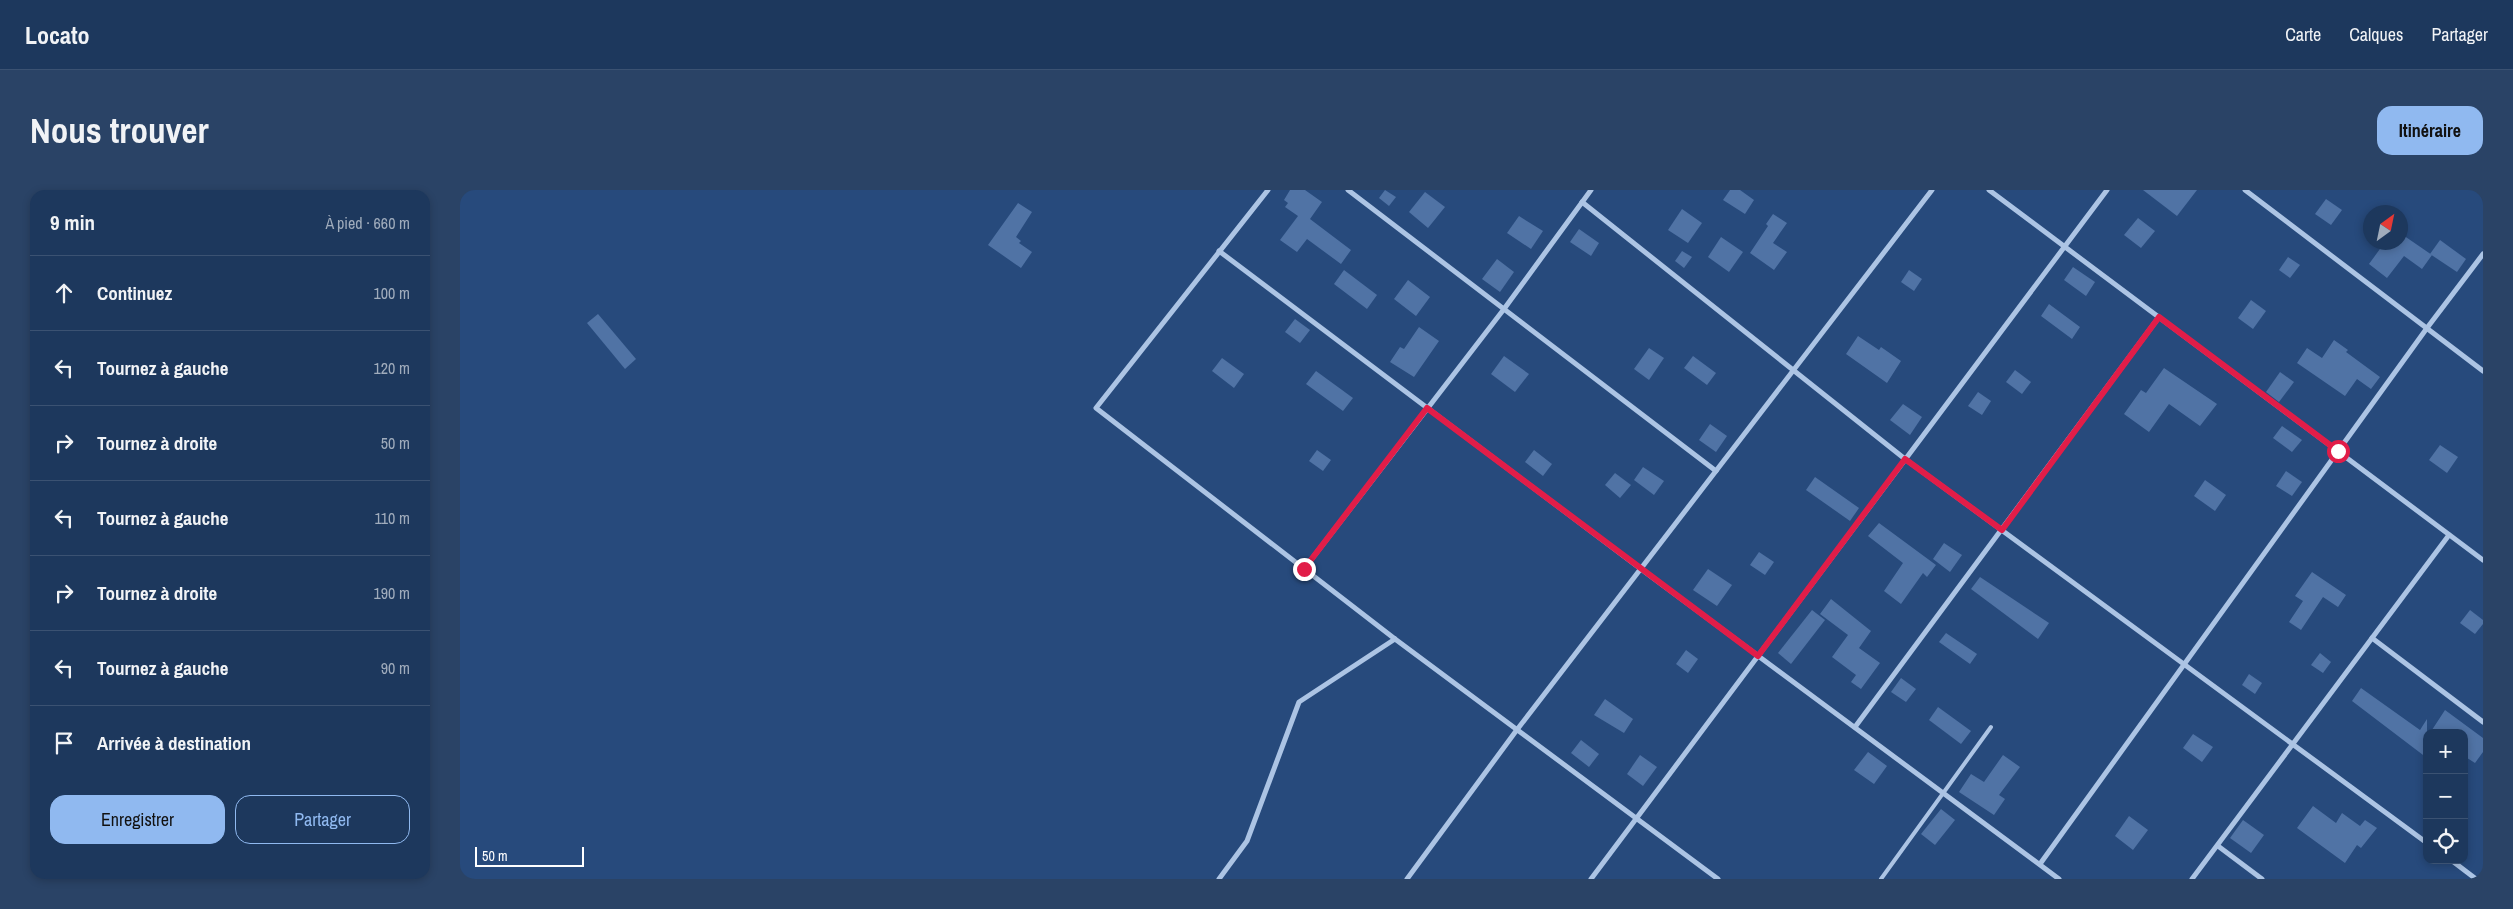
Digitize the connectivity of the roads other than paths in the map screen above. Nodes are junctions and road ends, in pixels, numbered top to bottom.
1 (1268, 190) edge
2 (1348, 190) edge
3 (1591, 190) edge
4 (1932, 190) edge
5 (1990, 190) edge
6 (2107, 190) edge
7 (2245, 190) edge
8 (1582, 202) junction
9 (2064, 246) junction
10 (1219, 251) junction
11 (2483, 254) edge
12 (1504, 309) junction
13 (2159, 317) junction
14 (2427, 328) junction
15 (1793, 370) junction
16 (2483, 371) edge
17 (1427, 408) junction
18 (2338, 451) junction
19 (1905, 459) junction
20 (1716, 471) junction
21 (2002, 530) junction
22 (2449, 535) junction
23 (2483, 560) edge
24 (1304, 569) junction
25 (1640, 569) junction
26 (2372, 638) junction
27 (1395, 639) junction
28 (1758, 656) junction
29 (2184, 664) junction
30 (2483, 722) edge
31 (1855, 727) junction
32 (1991, 728) dead end
33 (1516, 731) junction
34 (2292, 744) junction
35 (1943, 793) junction
36 (1636, 818) junction
37 (2423, 840) edge
38 (2218, 846) junction
39 (2040, 864) junction
40 (2456, 864) edge
41 (1220, 879) edge
42 (1407, 879) edge
43 (1590, 879) edge
44 (1718, 879) edge
45 (1881, 879) edge
46 (2059, 879) edge
47 (2192, 879) edge
48 (2262, 879) edge
49 (2476, 879) edge

1 - 10 street
2 - 12 street
3 - 8 street
4 - 15 street
5 - 9 street
6 - 9 street
7 - 14 street
8 - 12 street
8 - 15 street
9 - 13 street
9 - 19 street
10 - 17 street
10 - 24 street
11 - 14 street
12 - 17 street
12 - 20 street
13 - 18 street
13 - 21 street
14 - 16 street
14 - 18 street
15 - 19 street
15 - 20 street
17 - 24 street
17 - 25 street
18 - 22 street
18 - 29 street
19 - 21 street
19 - 28 street
20 - 25 street
21 - 29 street
21 - 31 street
22 - 23 street
22 - 26 street
24 - 27 street
25 - 28 street
25 - 33 street
26 - 30 street
26 - 34 street
27 - 33 street
27 - 41 street
28 - 31 street
28 - 36 street
29 - 34 street
29 - 39 street
31 - 35 street
32 - 35 lane
33 - 36 street
33 - 42 street
34 - 37 street
34 - 38 street
35 - 39 street
35 - 45 lane
36 - 43 street
36 - 44 street
38 - 47 street
38 - 48 street
39 - 46 street
40 - 49 street

